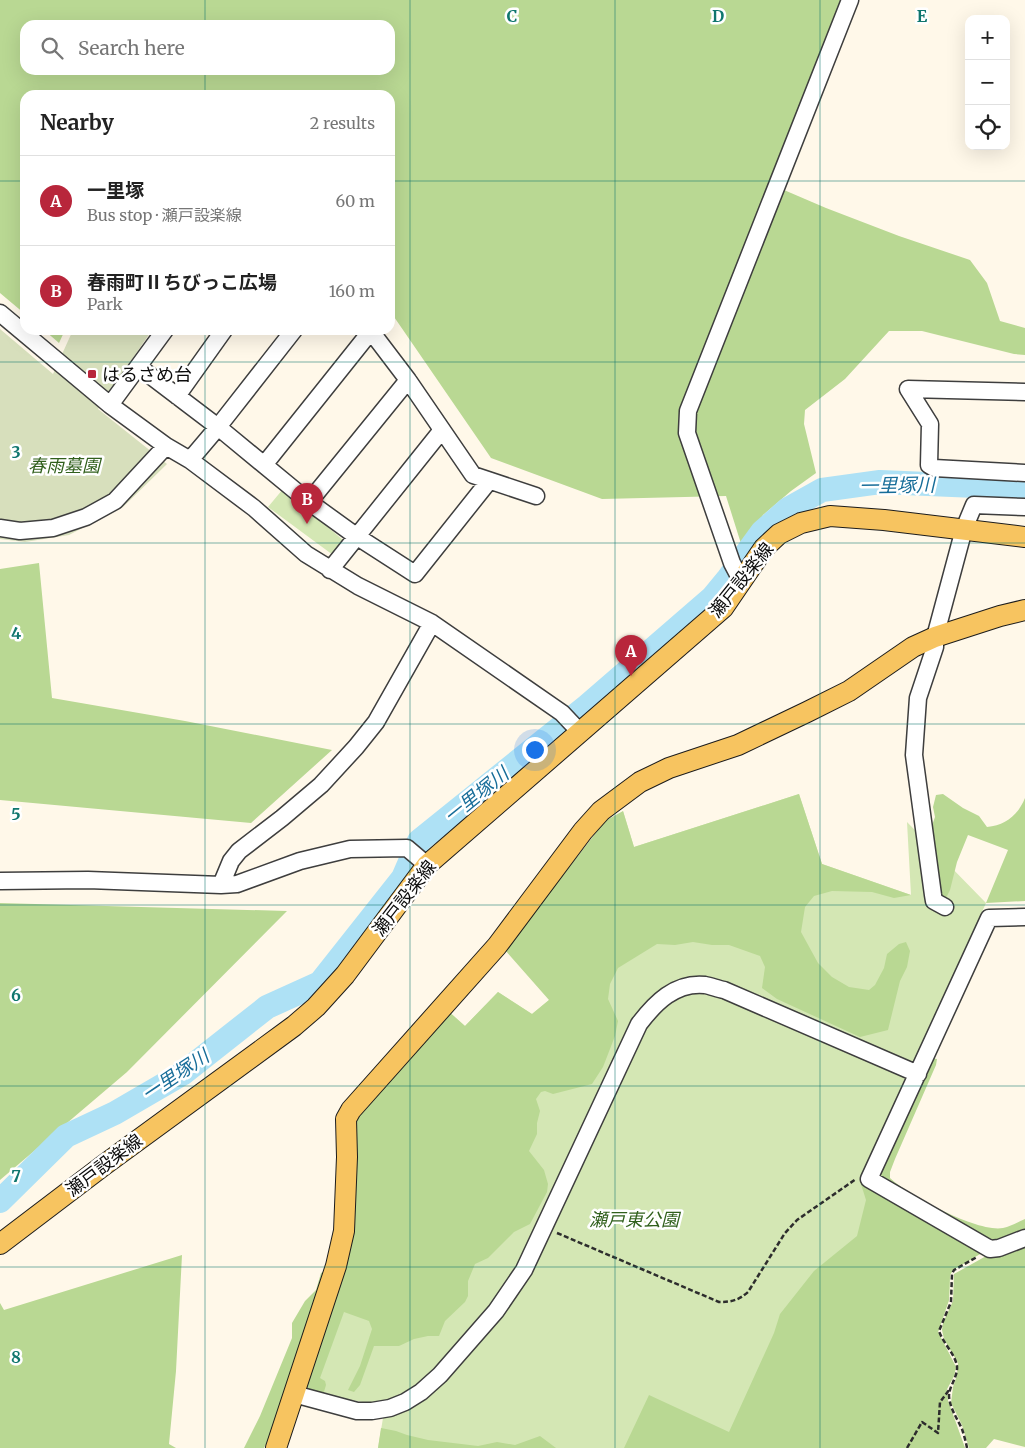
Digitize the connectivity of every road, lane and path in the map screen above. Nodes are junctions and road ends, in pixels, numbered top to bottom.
1 (850, 0) edge
2 (0, 314) edge
3 (20, 331) edge
4 (25, 335) edge
5 (161, 335) edge
6 (220, 335) edge
7 (290, 335) edge
8 (368, 335) edge
9 (374, 335) edge
10 (139, 367) junction
11 (408, 380) junction
12 (1025, 392) edge
13 (177, 396) junction
14 (110, 405) junction
15 (218, 427) junction
16 (442, 430) junction
17 (166, 446) junction
18 (190, 460) junction
19 (264, 465) junction
20 (1025, 473) edge
21 (489, 481) junction
22 (536, 496) dead end
23 (309, 502) junction
24 (1025, 507) edge
25 (0, 528) edge
26 (964, 529) junction
27 (356, 536) junction
28 (1025, 537) edge
29 (330, 570) junction
30 (741, 581) junction
31 (1025, 610) edge
32 (432, 623) junction
33 (934, 637) junction
34 (579, 731) junction
35 (425, 863) junction
36 (0, 881) edge
37 (221, 885) junction
38 (944, 907) dead end
39 (1025, 917) edge
40 (918, 1074) junction
41 (869, 1179) junction
42 (544, 1228) junction
43 (1025, 1238) edge
44 (0, 1244) edge
45 (990, 1249) junction
46 (950, 1389) junction
47 (294, 1394) junction
48 (276, 1448) edge
49 (907, 1448) edge
50 (968, 1448) edge

1 - 30 street
2 - 3 street
4 - 14 street
5 - 10 street
6 - 13 street
7 - 15 street
8 - 19 street
9 - 11 street
10 - 13 street
10 - 14 street
11 - 16 street
11 - 23 street
12 - 20 street
13 - 15 street
14 - 17 street
15 - 18 street
15 - 19 street
16 - 21 street
16 - 27 street
17 - 18 street
17 - 25 street
18 - 29 street
19 - 23 street
21 - 22 street
21 - 27 street
23 - 27 street
24 - 26 street
26 - 28 main road, 瀬戸設楽線
26 - 30 main road, 瀬戸設楽線
26 - 33 street
27 - 29 street
29 - 32 street
30 - 34 main road, 瀬戸設楽線
31 - 33 main road
32 - 34 street
32 - 37 street
33 - 38 street
33 - 47 main road
34 - 35 main road, 瀬戸設楽線
35 - 37 street
35 - 44 main road, 瀬戸設楽線
36 - 37 street
39 - 40 street
40 - 41 street
40 - 42 street
41 - 42 path
41 - 45 street
42 - 47 street
43 - 45 street
45 - 46 path
46 - 49 path
46 - 50 path
47 - 48 main road

